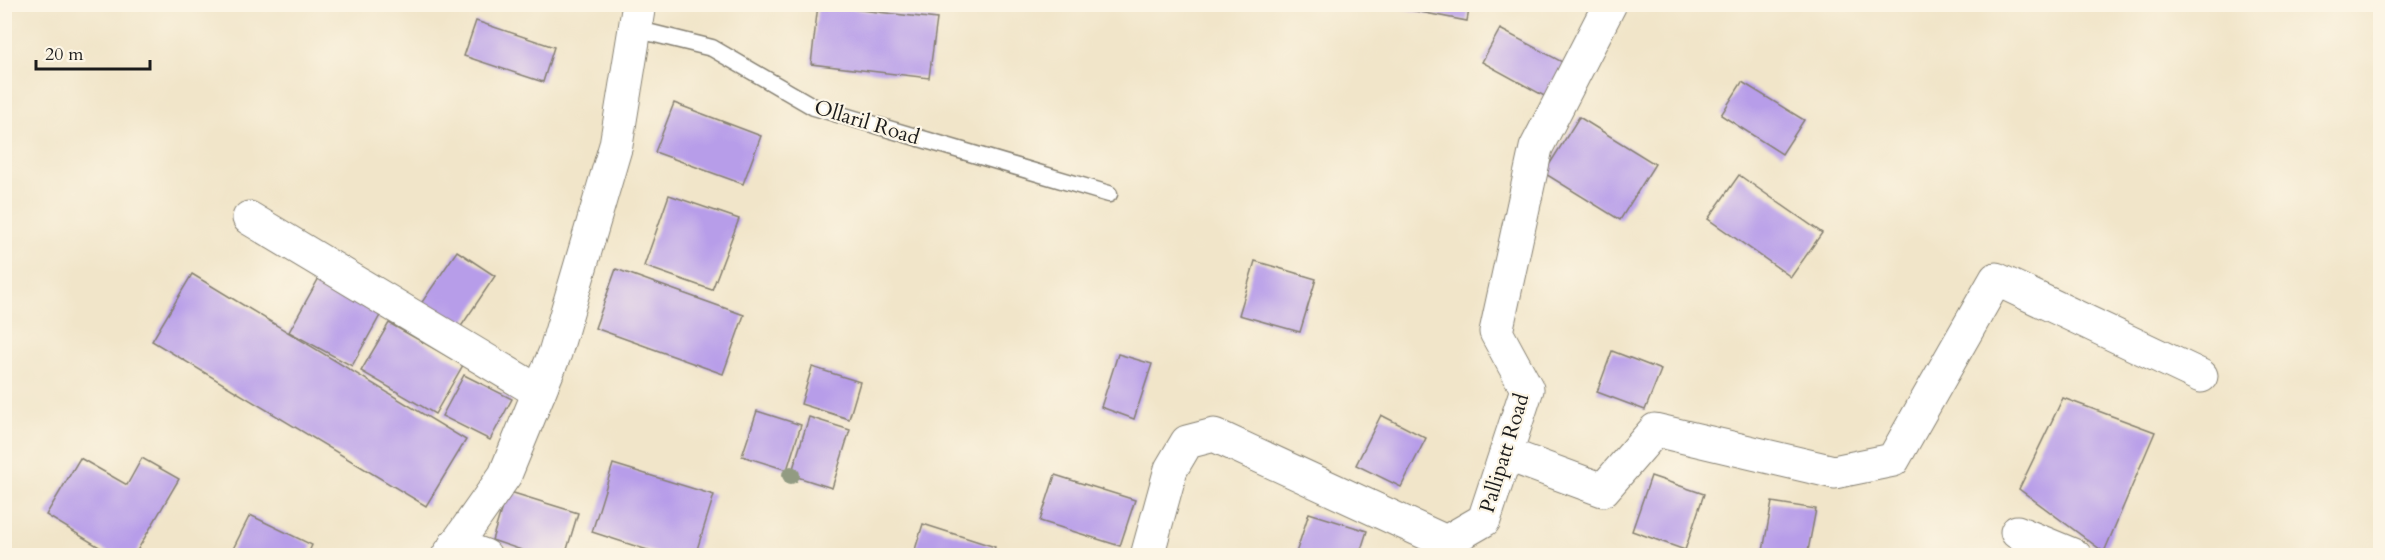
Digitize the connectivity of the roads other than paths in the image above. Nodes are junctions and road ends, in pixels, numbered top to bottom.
1 (1610, 4) edge
2 (637, 17) edge
3 (1109, 194) dead end
4 (249, 218) dead end
5 (2201, 376) dead end
6 (539, 392) junction
7 (1506, 454) junction
8 (2017, 532) dead end
9 (463, 552) edge
10 (1147, 555) edge
11 (2076, 555) edge

1 - 7 street, Pallipatt Road
2 - 3 lane, Ollaril Road
2 - 6 street
4 - 6 street
5 - 7 street
6 - 9 street
7 - 10 street, Pallipatt Road
8 - 11 street

